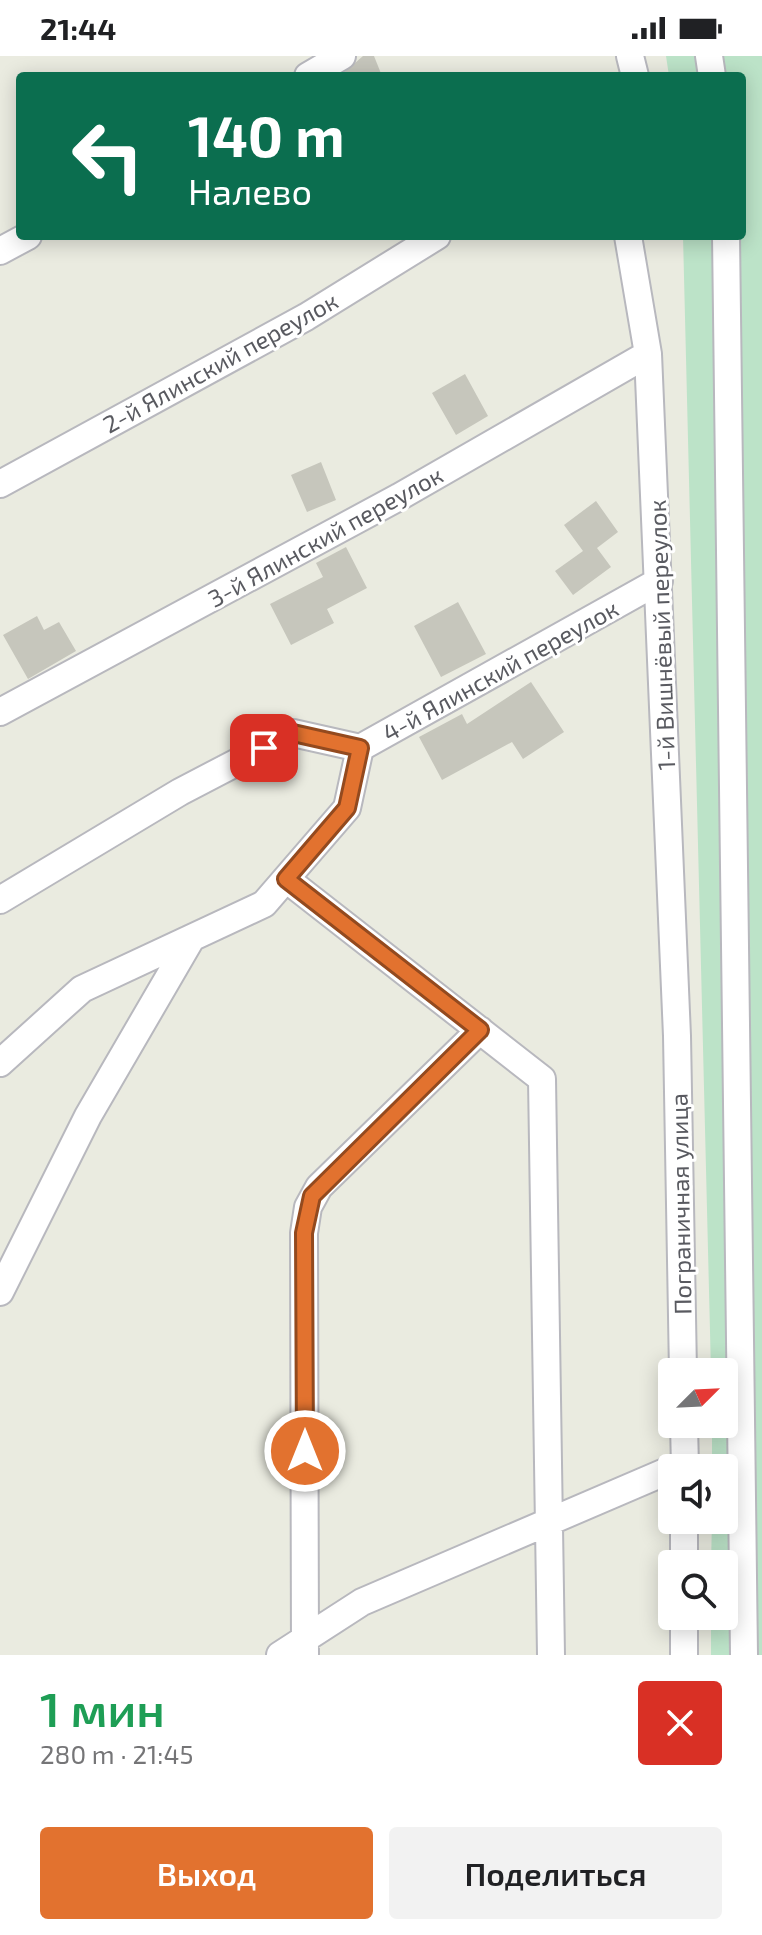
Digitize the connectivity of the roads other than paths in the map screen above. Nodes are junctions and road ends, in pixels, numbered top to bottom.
1 (342, 56) edge
2 (315, 72) edge
3 (21, 240) edge
4 (431, 240) edge
5 (629, 240) edge
6 (726, 240) edge
7 (0, 251) edge
8 (648, 354) junction
9 (0, 484) edge
10 (659, 581) junction
11 (0, 712) edge
12 (360, 748) junction
13 (286, 879) junction
14 (0, 900) edge
15 (191, 939) junction
16 (480, 1030) junction
17 (677, 1036) joint
18 (0, 1063) edge
19 (0, 1292) edge
20 (683, 1358) edge
21 (658, 1476) edge
22 (549, 1522) junction
23 (684, 1630) edge
24 (306, 1647) edge
25 (280, 1655) edge
26 (551, 1655) edge
27 (684, 1655) edge
28 (744, 1655) edge

1 - 2 street
3 - 7 street
4 - 9 street, 2-й Ялинский переулок
5 - 8 street, 1-й Вишнёвый переулок
6 - 28 street
8 - 10 street, 1-й Вишнёвый переулок
8 - 11 street, 3-й Ялинский переулок
10 - 12 street, 4-й Ялинский переулок
10 - 17 street, 1-й Вишнёвый переулок
12 - 13 street
12 - 14 street, 4-й Ялинский переулок
13 - 15 street
13 - 16 street
15 - 18 street
15 - 19 street
16 - 22 street
16 - 24 street
17 - 20 street, Пограничная улица
21 - 22 street
22 - 24 street
22 - 26 street
23 - 27 street
24 - 25 street

